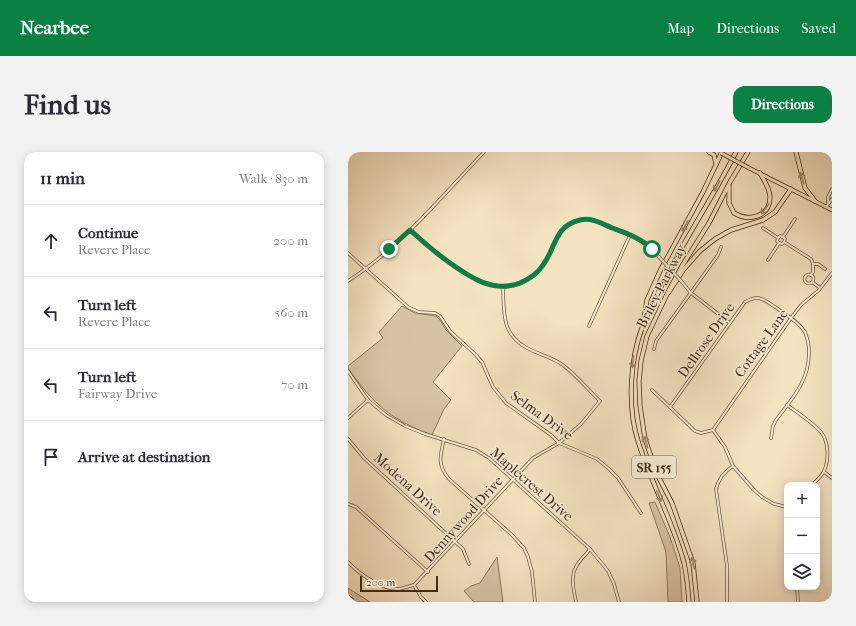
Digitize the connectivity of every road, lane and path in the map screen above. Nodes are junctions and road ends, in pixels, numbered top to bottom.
1 (484, 152) edge
2 (709, 152) edge
3 (720, 152) edge
4 (736, 152) edge
5 (748, 152) edge
6 (796, 152) edge
7 (716, 166) junction
8 (760, 173) junction
9 (730, 182) junction
10 (792, 189) junction
11 (832, 189) edge
12 (832, 199) edge
13 (815, 201) junction
14 (827, 205) junction
15 (832, 210) edge
16 (795, 219) dead end
17 (763, 228) dead end
18 (410, 230) junction
19 (630, 235) junction
20 (783, 237) junction
21 (778, 238) junction
22 (784, 242) junction
23 (779, 243) junction
24 (721, 247) dead end
25 (348, 253) edge
26 (768, 260) dead end
27 (813, 264) junction
28 (366, 269) junction
29 (825, 269) dead end
30 (832, 273) edge
31 (811, 275) junction
32 (348, 281) edge
33 (812, 282) junction
34 (503, 287) junction
35 (820, 288) junction
36 (692, 294) junction
37 (664, 299) junction
38 (791, 318) junction
39 (730, 323) junction
40 (643, 324) junction
41 (589, 326) dead end
42 (654, 349) dead end
43 (348, 371) edge
44 (652, 390) dead end
45 (368, 400) junction
46 (787, 405) junction
47 (670, 407) junction
48 (348, 418) edge
49 (713, 430) junction
50 (772, 438) dead end
51 (348, 439) edge
52 (444, 439) junction
53 (559, 443) junction
54 (733, 466) junction
55 (824, 472) junction
56 (832, 478) edge
57 (512, 479) junction
58 (815, 482) edge
59 (348, 504) edge
60 (784, 506) edge
61 (484, 510) junction
62 (641, 513) dead end
63 (456, 542) junction
64 (590, 549) junction
65 (348, 562) edge
66 (469, 564) dead end
67 (428, 572) junction
68 (414, 585) junction
69 (797, 590) edge
70 (426, 602) edge
71 (535, 602) edge
72 (576, 602) edge
73 (619, 602) edge
74 (689, 602) edge
75 (698, 602) edge
76 (728, 602) edge
77 (798, 602) edge

1 - 18 street
2 - 7 highway
3 - 7 highway
3 - 8 main road, bridge
4 -> 40 highway, Briley Parkway / SR 155
5 - 9 highway, Briley Parkway / SR 155
13 -> 6 highway
7 -> 40 highway
8 -> 9 highway
8 - 10 main road
9 - 37 highway, Briley Parkway / SR 155
10 - 13 main road
10 - 37 highway
11 - 14 street
12 - 14 street
13 - 14 main road
14 - 15 main road
16 - 20 street
17 - 21 street
18 - 28 street
18 - 34 street
19 - 34 street
19 - 36 street, bridge
19 - 41 street
20 - 21 street
20 - 22 street
21 - 23 street
22 - 23 street
22 - 27 street
23 - 26 street
24 - 36 street
25 - 28 street, Selma Drive
27 - 29 street
27 - 31 street
28 - 32 street
28 - 53 street, Selma Drive
30 - 35 street, Cottage Lane
31 - 33 street
31 - 33 street
33 - 35 street
34 - 53 street, Dennywood Drive
35 - 38 street, Cottage Lane
36 - 39 street
36 - 42 street
75 -> 37 highway, Briley Parkway / SR 155
38 - 39 street, Dellrose Drive
38 - 46 street, Dellrose Drive
38 - 49 street, Cottage Lane
39 - 47 street, Dellrose Drive
40 -> 74 highway, Briley Parkway / SR 155
43 - 45 street, Maplecrest Drive
44 - 47 street
45 - 48 street
45 - 52 street, Maplecrest Drive
46 - 50 street, Dellrose Drive
46 - 55 street
47 - 49 street
49 - 54 street
51 - 63 street, Modena Drive
52 - 57 street, Maplecrest Drive
52 - 61 street
53 - 57 street, Dennywood Drive
53 - 62 street, Selma Drive
54 - 60 street
54 - 76 street
55 - 56 street
55 - 58 street
57 - 61 street, Dennywood Drive
57 - 64 street, Maplecrest Drive
59 - 67 street
61 - 63 street, Dennywood Drive
61 - 71 street
63 - 66 street, Modena Drive
63 - 67 street, Dennywood Drive
64 - 72 street
64 - 73 street, Maplecrest Drive
65 - 68 street
67 - 68 street, Dennywood Drive
68 - 70 street
69 - 77 street

